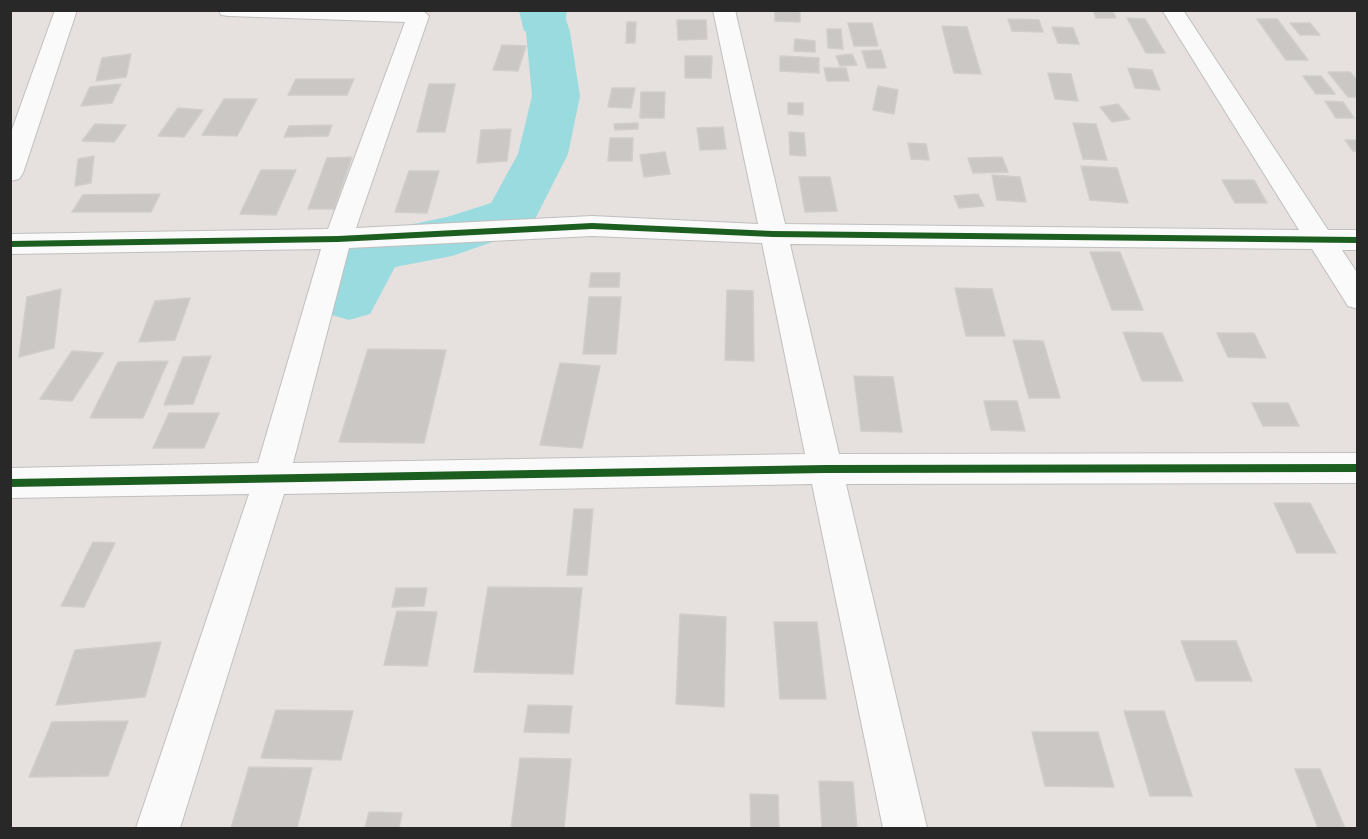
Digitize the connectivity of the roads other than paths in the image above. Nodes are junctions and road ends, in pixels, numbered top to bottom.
1 (66, 10) edge
2 (229, 10) edge
3 (724, 10) edge
4 (1172, 10) edge
5 (10, 173) edge
6 (773, 234) junction
7 (338, 239) junction
8 (1358, 240) edge
9 (1321, 241) junction
10 (10, 244) edge
11 (1358, 298) edge
12 (1358, 468) edge
13 (825, 469) junction
14 (271, 478) junction
15 (10, 483) edge
16 (158, 828) edge
17 (905, 828) edge

1 - 5 street
2 - 7 street
3 - 6 street
4 - 9 street
6 - 7 street
6 - 9 street
6 - 13 street
7 - 10 street
7 - 14 street
8 - 9 street
9 - 11 street
12 - 13 street
13 - 14 street
13 - 17 street
14 - 15 street
14 - 16 street

